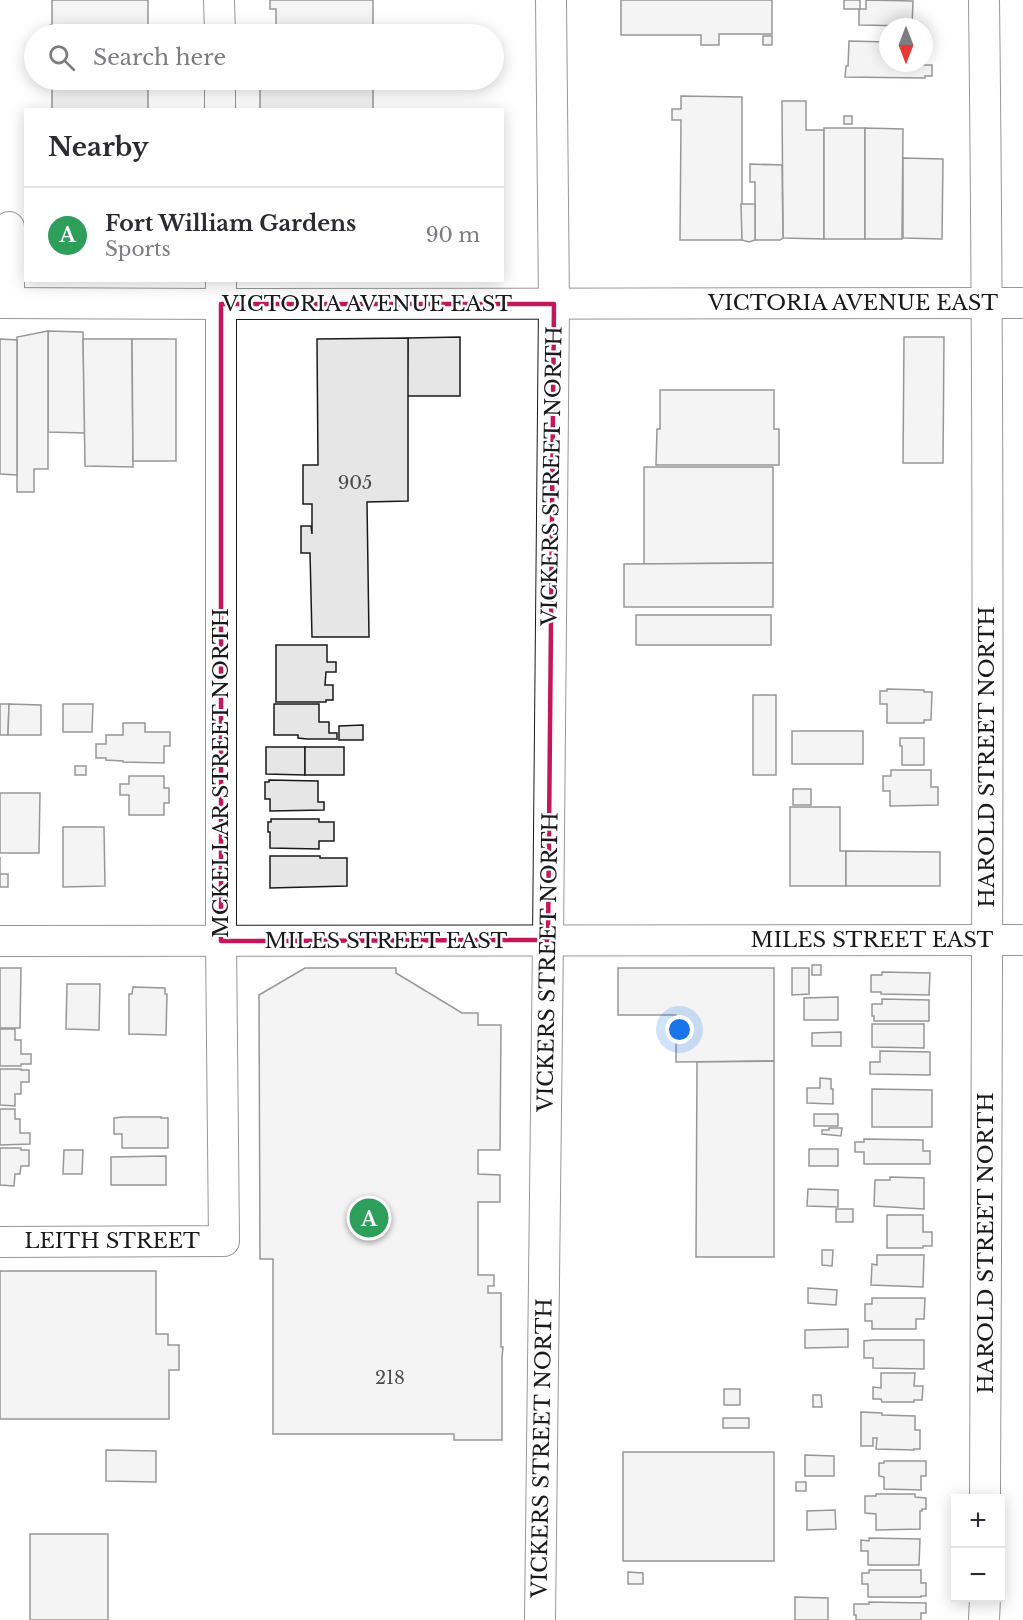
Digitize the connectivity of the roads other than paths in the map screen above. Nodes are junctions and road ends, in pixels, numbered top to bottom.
1 (219, 0) edge
2 (551, 0) edge
3 (984, 0) edge
4 (220, 24) edge
5 (220, 90) edge
6 (220, 108) edge
7 (9, 227) dead end
8 (221, 292) edge
9 (4, 303) edge
10 (987, 303) junction
11 (1023, 303) edge
12 (554, 304) junction
13 (548, 940) junction
14 (1023, 940) edge
15 (0, 941) edge
16 (221, 941) junction
17 (987, 941) junction
18 (224, 1241) joint
19 (0, 1242) edge
20 (985, 1494) edge
21 (985, 1602) edge
22 (540, 1620) edge
23 (984, 1620) edge

1 - 4 street
2 - 12 street, VICKERS STREET NORTH
3 - 10 street, HAROLD STREET NORTH
5 - 6 street
7 - 9 street
8 - 9 street, VICTORIA AVENUE EAST
8 - 12 street, VICTORIA AVENUE EAST
8 - 16 street, MCKELLAR STREET NORTH
10 - 11 street, VICTORIA AVENUE EAST
10 - 12 street, VICTORIA AVENUE EAST
10 - 17 street, HAROLD STREET NORTH
12 - 13 street, VICKERS STREET NORTH
13 - 16 street, MILES STREET EAST
13 - 17 street, MILES STREET EAST
13 - 22 street, VICKERS STREET NORTH
14 - 17 street, MILES STREET EAST
15 - 16 street, MILES STREET EAST
16 - 18 street, MCKELLAR STREET NORTH
17 - 20 street, HAROLD STREET NORTH
18 - 19 street, LEITH STREET
21 - 23 street

